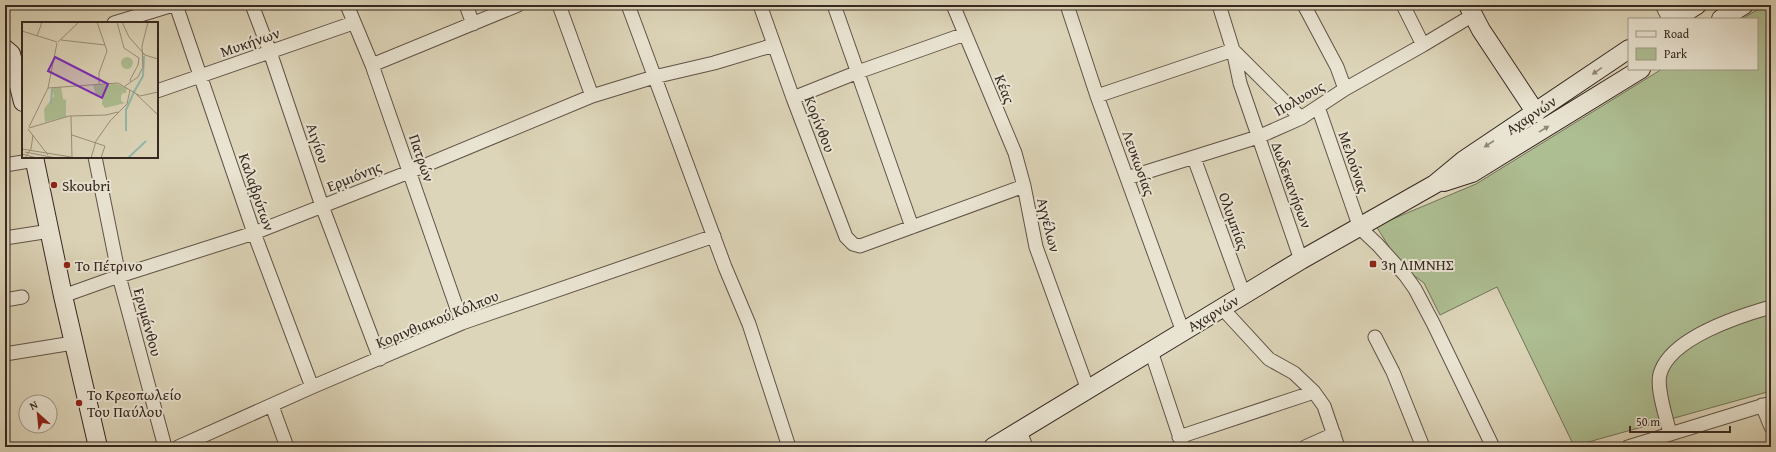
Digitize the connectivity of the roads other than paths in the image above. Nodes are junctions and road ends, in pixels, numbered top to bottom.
1 (173, 5) edge
2 (176, 5) edge
3 (252, 5) edge
4 (347, 5) edge
5 (466, 5) edge
6 (518, 5) edge
7 (559, 5) edge
8 (628, 5) edge
9 (760, 5) edge
10 (834, 5) edge
11 (953, 5) edge
12 (1067, 5) edge
13 (1304, 5) edge
14 (1403, 5) edge
15 (1662, 5) edge
16 (1697, 5) edge
17 (1744, 5) edge
18 (1222, 6) edge
19 (1471, 10) edge
20 (1668, 18) edge
21 (1676, 18) edge
22 (1723, 18) edge
23 (117, 22) edge
24 (353, 23) junction
25 (473, 24) junction
26 (965, 34) junction
27 (774, 45) junction
28 (1424, 45) junction
29 (1233, 50) junction
30 (1628, 50) edge
31 (13, 51) edge
32 (270, 52) junction
33 (372, 65) junction
34 (1639, 70) edge
35 (858, 72) junction
36 (201, 76) junction
37 (654, 77) junction
38 (1345, 89) junction
39 (158, 91) edge
40 (592, 96) junction
41 (1097, 96) junction
42 (22, 97) edge
43 (793, 98) junction
44 (1318, 107) junction
45 (1536, 113) junction
46 (1301, 118) junction
47 (1258, 138) junction
48 (35, 158) edge
49 (95, 158) edge
50 (1194, 158) junction
51 (5, 166) edge
52 (409, 172) junction
53 (1127, 178) junction
54 (1436, 184) junction
55 (1024, 186) junction
56 (322, 206) junction
57 (912, 227) junction
58 (1360, 228) junction
59 (50, 231) junction
60 (254, 233) junction
61 (714, 236) junction
62 (5, 238) edge
63 (860, 246) joint
64 (1302, 260) junction
65 (120, 276) junction
66 (1244, 295) junction
67 (63, 296) junction
68 (22, 297) dead end
69 (5, 300) edge
70 (1771, 307) edge
71 (1222, 308) junction
72 (462, 323) junction
73 (1183, 332) junction
74 (1375, 337) dead end
75 (73, 343) junction
76 (1151, 351) junction
77 (5, 354) edge
78 (380, 359) junction
79 (312, 387) junction
80 (1088, 390) junction
81 (1314, 392) junction
82 (1766, 404) edge
83 (272, 406) junction
84 (1771, 428) edge
85 (1334, 434) junction
86 (1670, 434) junction
87 (1023, 439) edge
88 (1181, 442) edge
89 (98, 447) edge
90 (165, 447) edge
91 (178, 447) edge
92 (287, 447) edge
93 (789, 447) edge
94 (994, 447) edge
95 (1304, 447) edge
96 (1338, 447) edge
97 (1423, 447) edge
98 (1493, 447) edge
99 (1628, 447) edge

1 - 23 street
2 - 36 street, Καλαβρύτων
3 - 32 street, Αιγίου
4 - 24 street, Πατρών
5 - 25 street
6 - 25 street
7 - 40 street
8 - 37 street
9 - 27 street, Κορίνθου
10 - 35 street
11 - 26 street, Κέας
12 - 41 street, Λευκωσίας
13 - 38 street
14 - 28 street
15 - 20 street
16 - 21 main road
17 - 22 main road
18 - 29 street, Δωδεκανήσων
19 - 28 street, Πολυους
19 - 45 main road
24 - 32 street, Μυκήνων
24 - 33 street, Πατρών
25 - 33 street
26 - 35 street
26 - 55 street, Κέας
27 - 37 street, Ερμιόνης
27 - 43 street, Κορίνθου
28 - 38 street, Πολυους
29 - 41 street
29 - 46 street
29 - 47 street, Δωδεκανήσων
30 -> 45 main road, Αχαρνών
31 - 42 main road
32 - 36 street, Μυκήνων
32 - 56 street, Αιγίου
33 - 52 street, Πατρών
54 -> 34 main road, Αχαρνών
35 - 43 street
35 - 57 street
36 - 39 street, Μυκήνων
36 - 60 street, Καλαβρύτων
37 - 40 street, Ερμιόνης
37 - 61 street
38 - 44 street, Πολυους
40 - 52 street, Ερμιόνης
41 - 53 street, Λευκωσίας
43 - 63 street, Κορίνθου
44 - 46 street, Πολυους
44 - 58 street, Μελούνας
45 -> 54 main road, Αχαρνών
46 - 47 street, Πολυους
47 - 50 street, Πολυους
47 - 64 street, Δωδεκανήσων
48 - 51 street
48 - 59 main road
49 - 65 street, Ερυμάνθου
50 - 53 street, Πολυους
50 - 66 street, Ολυμπίας
52 - 56 street, Ερμιόνης
52 - 72 street, Πατρών
53 - 73 street, Λευκωσίας
54 - 58 main road, Αχαρνών
55 - 57 street, Αγγέλων
55 - 80 street, Αγγέλων
56 - 60 street, Ερμιόνης
56 - 78 street, Αιγίου
57 - 63 street, Αγγέλων
58 - 64 main road, Αχαρνών
58 - 98 street
59 - 62 street
59 - 67 main road
60 - 65 street, Ερμιόνης
60 - 79 street, Καλαβρύτων
61 - 72 street, Κορινθιακού Κόλπου
61 - 93 street
64 - 66 main road, Αχαρνών
65 - 67 street, Ερμιόνης
65 - 90 street, Ερυμάνθου
66 - 71 main road, Αχαρνών
67 - 75 main road
68 - 69 street
70 - 86 street
71 - 73 main road, Αχαρνών
71 - 81 street
72 - 78 street, Κορινθιακού Κόλπου
73 - 76 main road, Αχαρνών
74 - 97 street
75 - 77 street
75 - 89 main road
76 - 80 main road, Αχαρνών
76 - 88 street
78 - 79 street, Κορινθιακού Κόλπου
79 - 83 street, Κορινθιακού Κόλπου
80 - 87 main road, Αχαρνών
81 - 85 street
81 - 88 street
82 - 84 street
82 - 86 street
83 - 91 street, Κορινθιακού Κόλπου
83 - 92 street
85 - 95 street
85 - 96 street
86 - 99 street
87 - 94 main road, Αχαρνών

